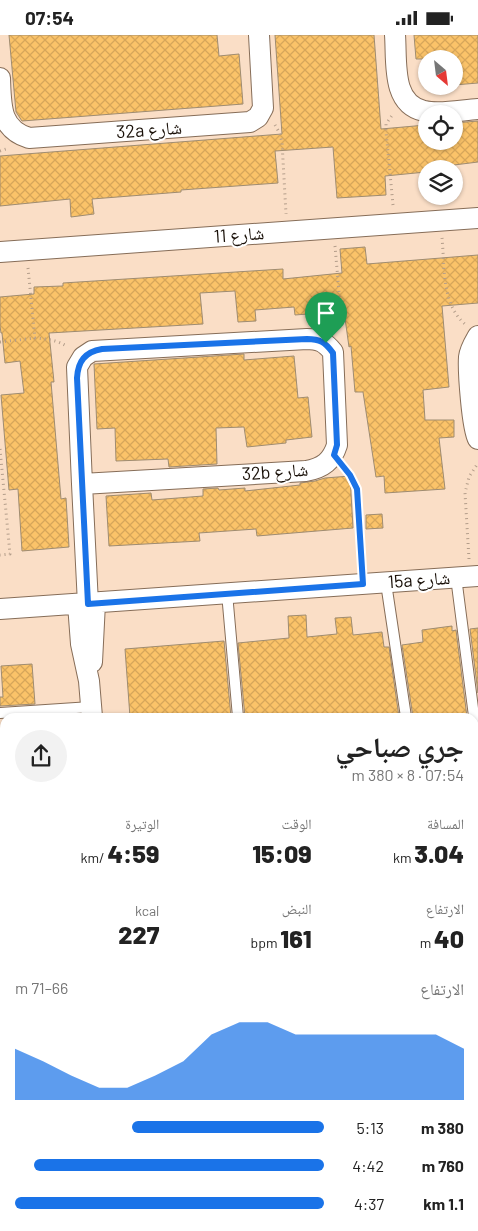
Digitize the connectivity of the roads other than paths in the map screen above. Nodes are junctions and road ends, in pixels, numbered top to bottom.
1 (259, 35) edge
2 (395, 35) edge
3 (0, 78) edge
4 (478, 109) edge
5 (478, 218) edge
6 (0, 252) edge
7 (474, 333) edge
8 (478, 439) edge
9 (82, 483) junction
10 (468, 577) edge
11 (386, 583) junction
12 (227, 593) junction
13 (87, 604) junction
14 (0, 609) edge
15 (91, 712) edge
16 (0, 713) edge
17 (238, 713) edge
18 (405, 713) edge
19 (476, 713) edge

1 - 3 street, 32a شارع
2 - 4 street
5 - 6 street, شارع 11
7 - 8 street
9 - 9 street, 32b شارع
9 - 13 street
10 - 11 street, 15a شارع
10 - 19 lane
11 - 12 street, 15a شارع
11 - 18 lane
12 - 13 street, 15a شارع
12 - 17 lane
13 - 14 street, 15a شارع
13 - 15 street
15 - 16 lane

